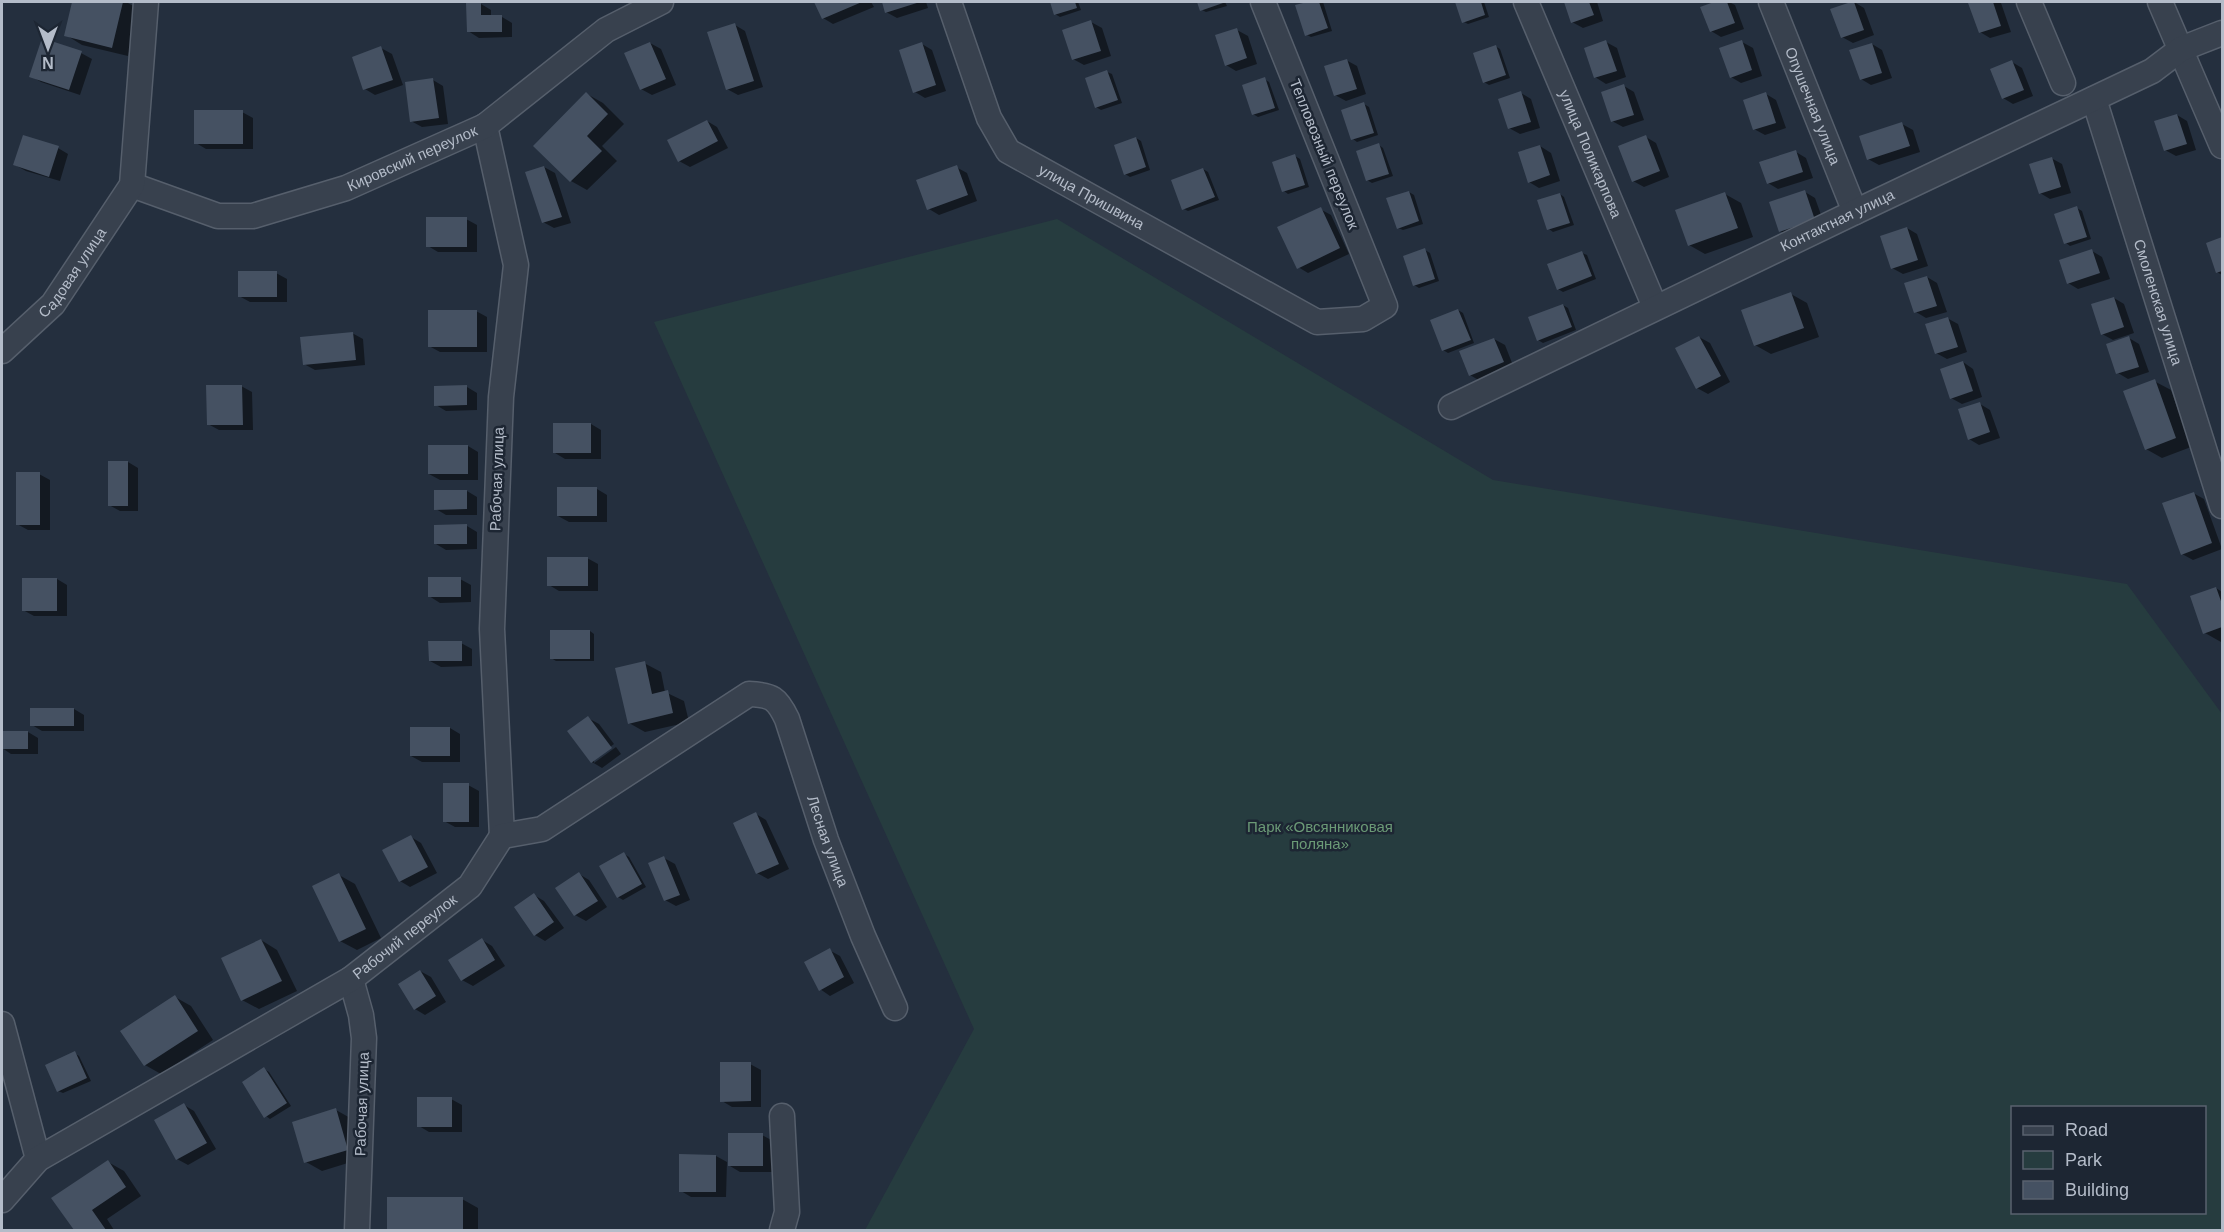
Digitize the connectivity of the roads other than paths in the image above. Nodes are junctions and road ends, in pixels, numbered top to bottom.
1 (146, 2) edge
2 (661, 2) edge
3 (949, 2) edge
4 (1263, 2) edge
5 (1526, 2) edge
6 (1771, 2) edge
7 (2028, 2) edge
8 (2160, 2) edge
9 (2223, 33) edge
10 (2181, 49) junction
11 (2063, 83) dead end
12 (2094, 99) junction
13 (485, 126) junction
14 (2223, 147) edge
15 (132, 185) junction
16 (1855, 212) junction
17 (1385, 306) joint
18 (1655, 307) junction
19 (2, 351) edge
20 (1451, 407) dead end
21 (2223, 506) edge
22 (502, 836) junction
23 (351, 979) junction
24 (895, 1008) dead end
25 (2, 1024) edge
26 (782, 1116) dead end
27 (38, 1159) junction
28 (2, 1200) edge
29 (357, 1230) edge
30 (782, 1230) edge

1 - 15 street
2 - 13 street, Кировский переулок
3 - 17 street, улица Пришвина
4 - 17 street, Тепловозный переулок
5 - 18 street, улица Поликарпова
6 - 16 street, Опушечная улица
7 - 11 street
8 - 10 street
9 - 10 street, Контактная улица
10 - 12 street, Контактная улица
10 - 14 street
12 - 16 street, Контактная улица
12 - 21 street, Смоленская улица
13 - 15 street, Кировский переулок
13 - 22 street, Рабочая улица
15 - 19 street, Садовая улица
16 - 18 street, Контактная улица
18 - 20 street, Контактная улица
22 - 23 street, Рабочий переулок
22 - 24 street, Лесная улица
23 - 27 street, Рабочий переулок
23 - 29 street, Рабочая улица
25 - 27 street
26 - 30 street
27 - 28 street

